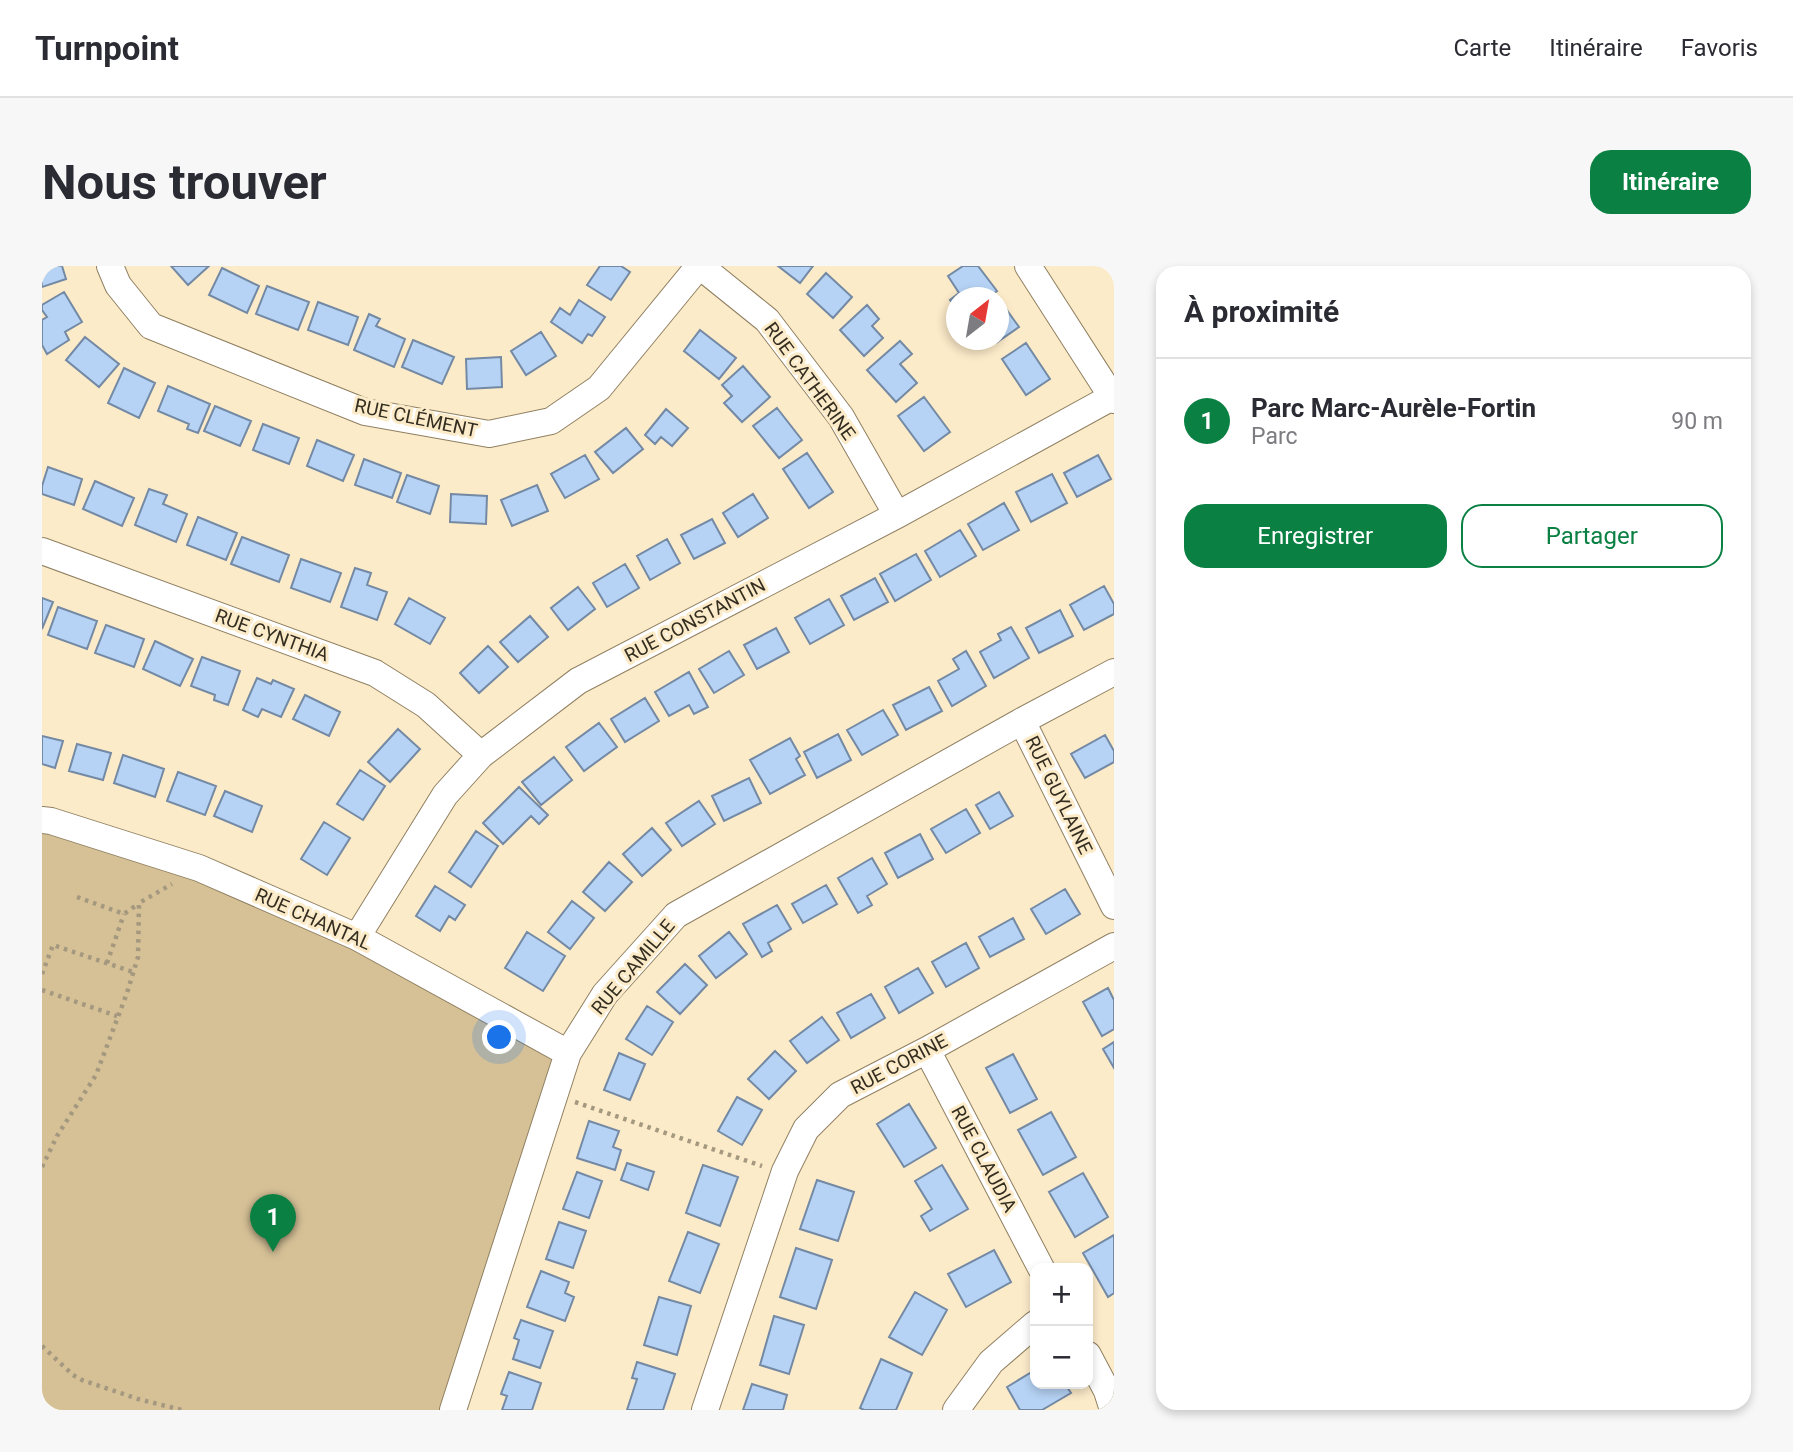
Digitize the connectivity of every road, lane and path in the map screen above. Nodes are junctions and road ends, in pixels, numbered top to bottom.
1 (110, 266) edge
2 (699, 266) edge
3 (1028, 266) edge
4 (1113, 398) edge
5 (897, 515) junction
6 (42, 551) edge
7 (1114, 672) edge
8 (1022, 721) junction
9 (481, 755) junction
10 (42, 820) edge
11 (199, 868) junction
12 (78, 897) dead end
13 (139, 904) junction
14 (1114, 906) edge
15 (124, 914) junction
16 (357, 937) junction
17 (1114, 946) edge
18 (107, 963) junction
19 (133, 972) junction
20 (42, 974) edge
21 (42, 990) edge
22 (117, 1016) junction
23 (927, 1050) junction
24 (568, 1053) junction
25 (555, 1094) junction
26 (42, 1167) edge
27 (784, 1173) junction
28 (1038, 1263) edge
29 (1033, 1326) edge
30 (42, 1346) edge
31 (1093, 1364) edge
32 (182, 1410) edge
33 (453, 1410) edge
34 (705, 1410) edge
35 (956, 1410) edge
36 (1113, 1410) edge

1 - 2 street, RUE CLÉMENT
2 - 5 street, RUE CATHERINE
3 - 4 street
4 - 5 street, RUE CONSTANTIN
5 - 9 street, RUE CONSTANTIN
6 - 9 street, RUE CYNTHIA
7 - 8 street, RUE CAMILLE
8 - 14 street, RUE GUYLAINE
8 - 24 street, RUE CAMILLE
9 - 16 street, RUE CONSTANTIN
10 - 11 street, RUE CHANTAL
11 - 13 path
11 - 16 street, RUE CHANTAL
12 - 15 path
13 - 15 path
13 - 19 path
15 - 18 path
16 - 24 street, RUE CHANTAL
17 - 23 street, RUE CORINE
18 - 19 path
18 - 20 path
19 - 22 path
21 - 22 path
22 - 26 path
23 - 27 street, RUE CORINE
23 - 28 street, RUE CLAUDIA
24 - 25 street, RUE CAMILLE
25 - 27 path
25 - 33 street, RUE CAMILLE
27 - 34 street, RUE CORINE
29 - 35 street
30 - 32 path
31 - 36 street

